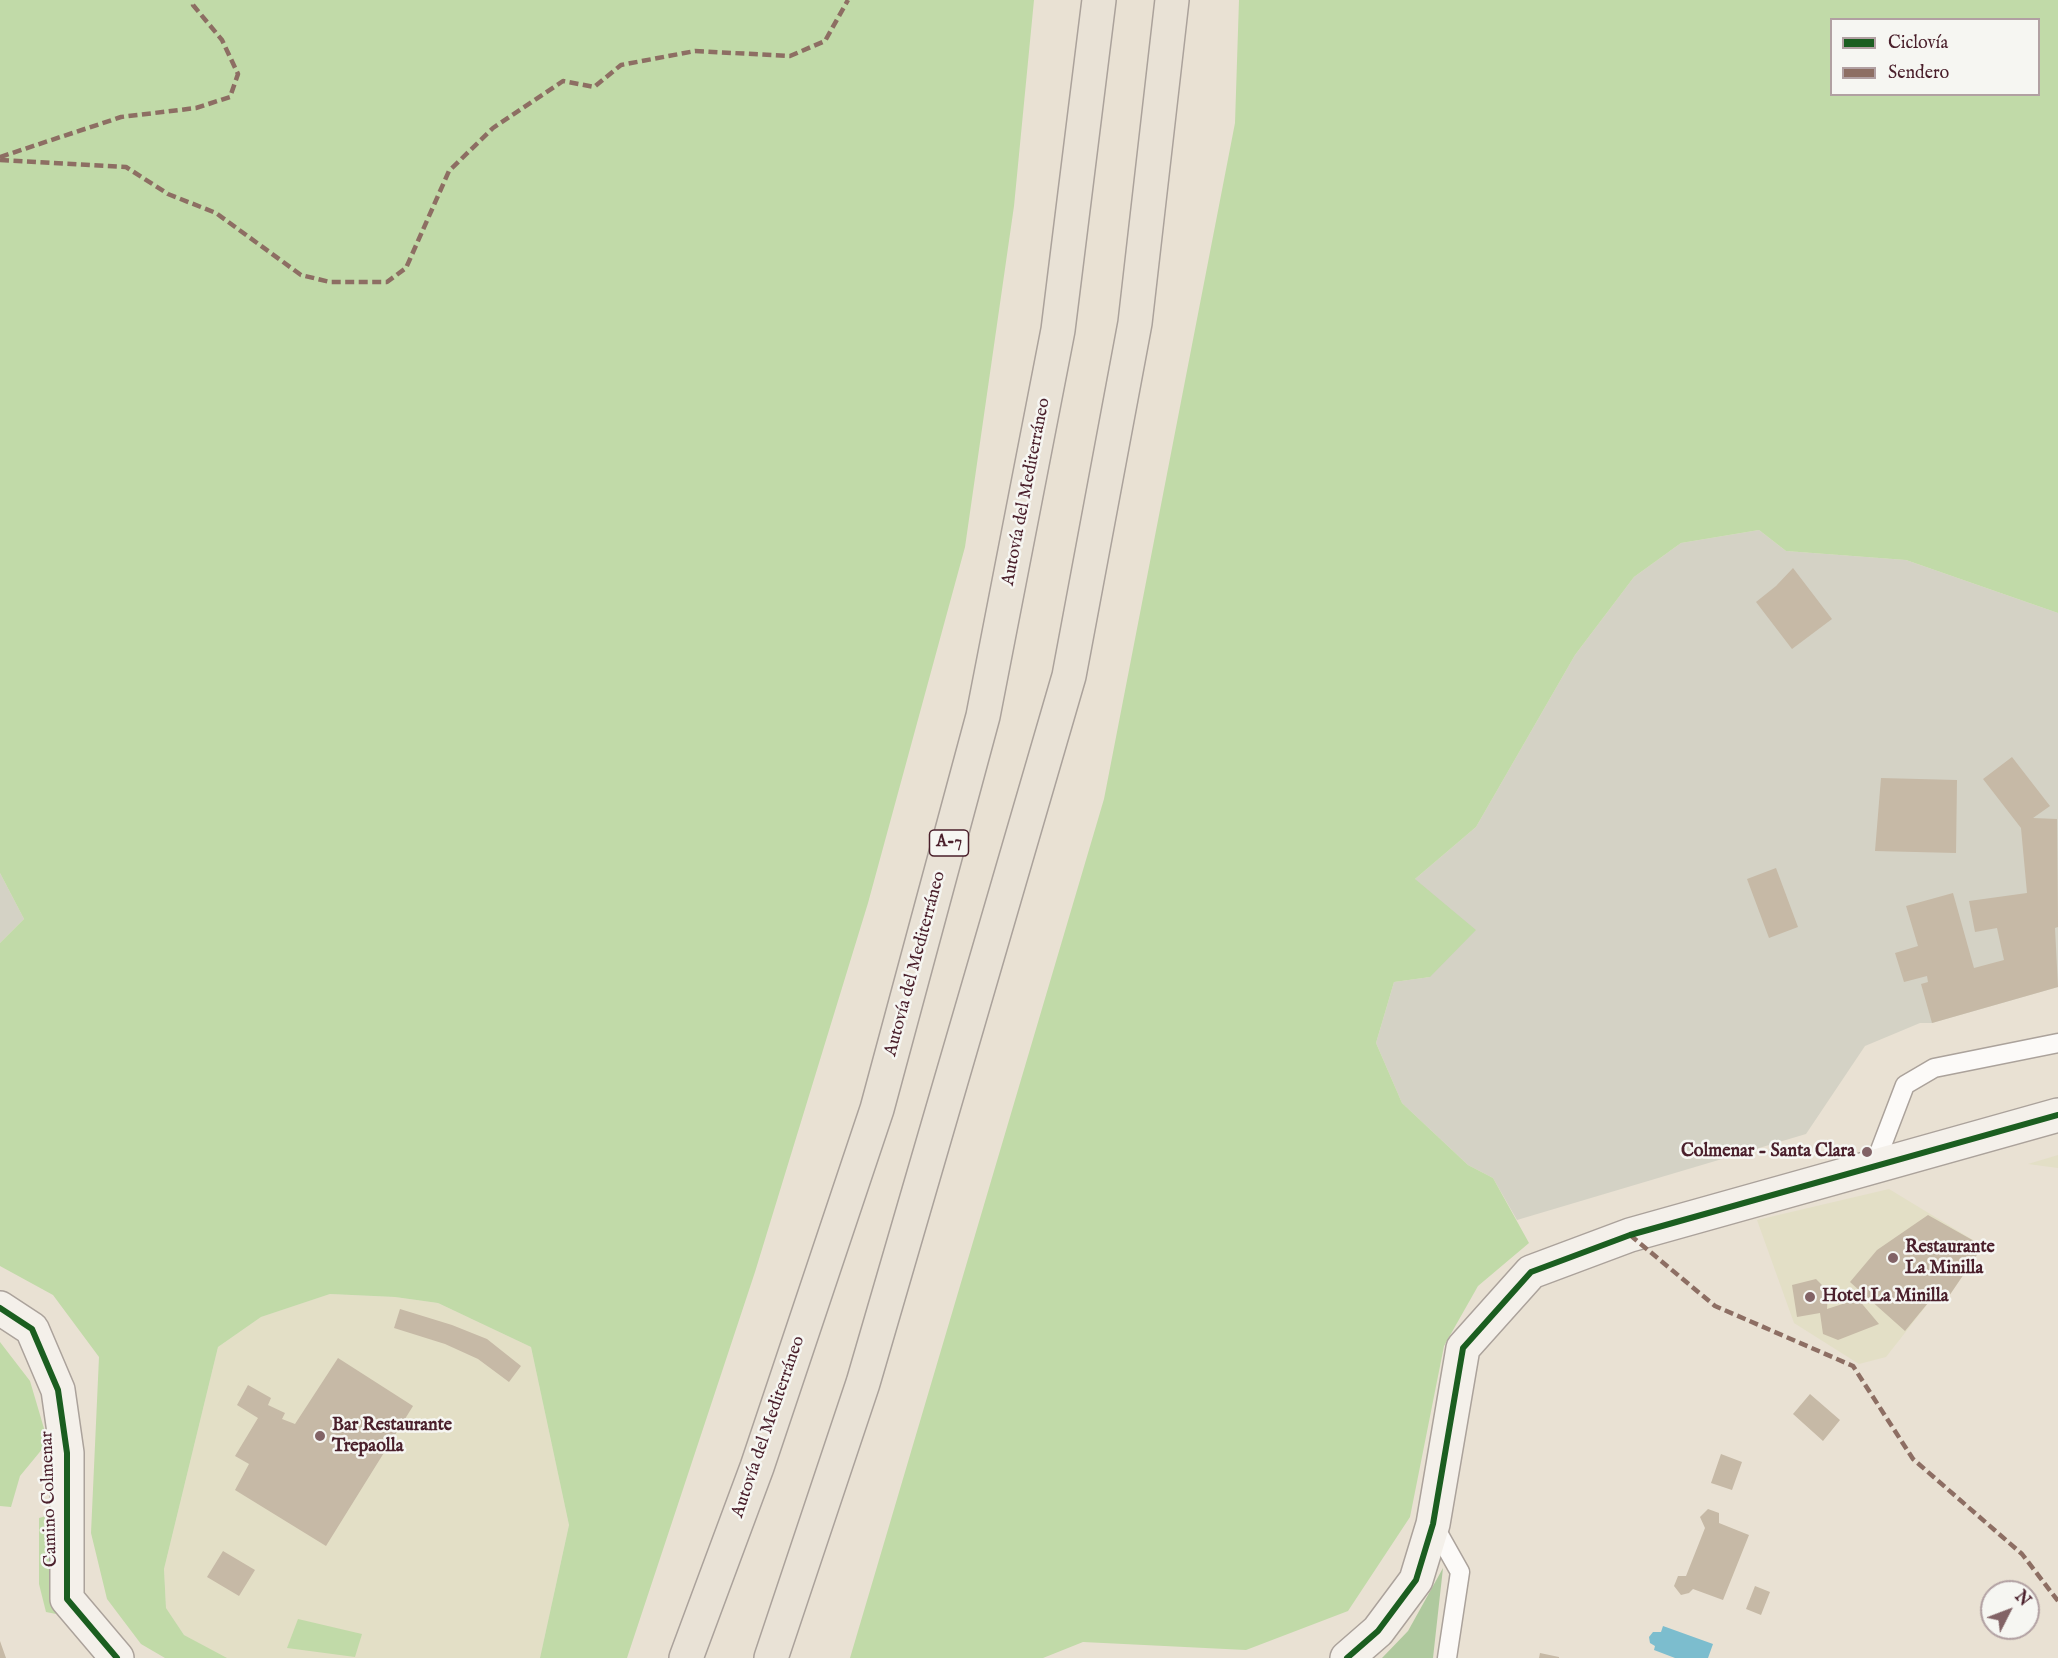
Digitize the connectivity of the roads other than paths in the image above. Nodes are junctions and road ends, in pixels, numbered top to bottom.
1 (1099, 0) edge
2 (1172, 0) edge
3 (2058, 1043) edge
4 (2058, 1115) edge
5 (1874, 1166) junction
6 (0, 1308) edge
7 (1433, 1524) junction
8 (117, 1658) edge
9 (686, 1658) edge
10 (771, 1658) edge
11 (1347, 1658) edge
12 (1447, 1658) edge

1 - 9 highway, Autovía del Mediterráneo / A-7
2 - 10 highway
3 - 5 lane
4 - 5 main road
5 - 7 main road
6 - 8 main road, Camino Colmenar
7 - 11 main road
7 - 12 lane

